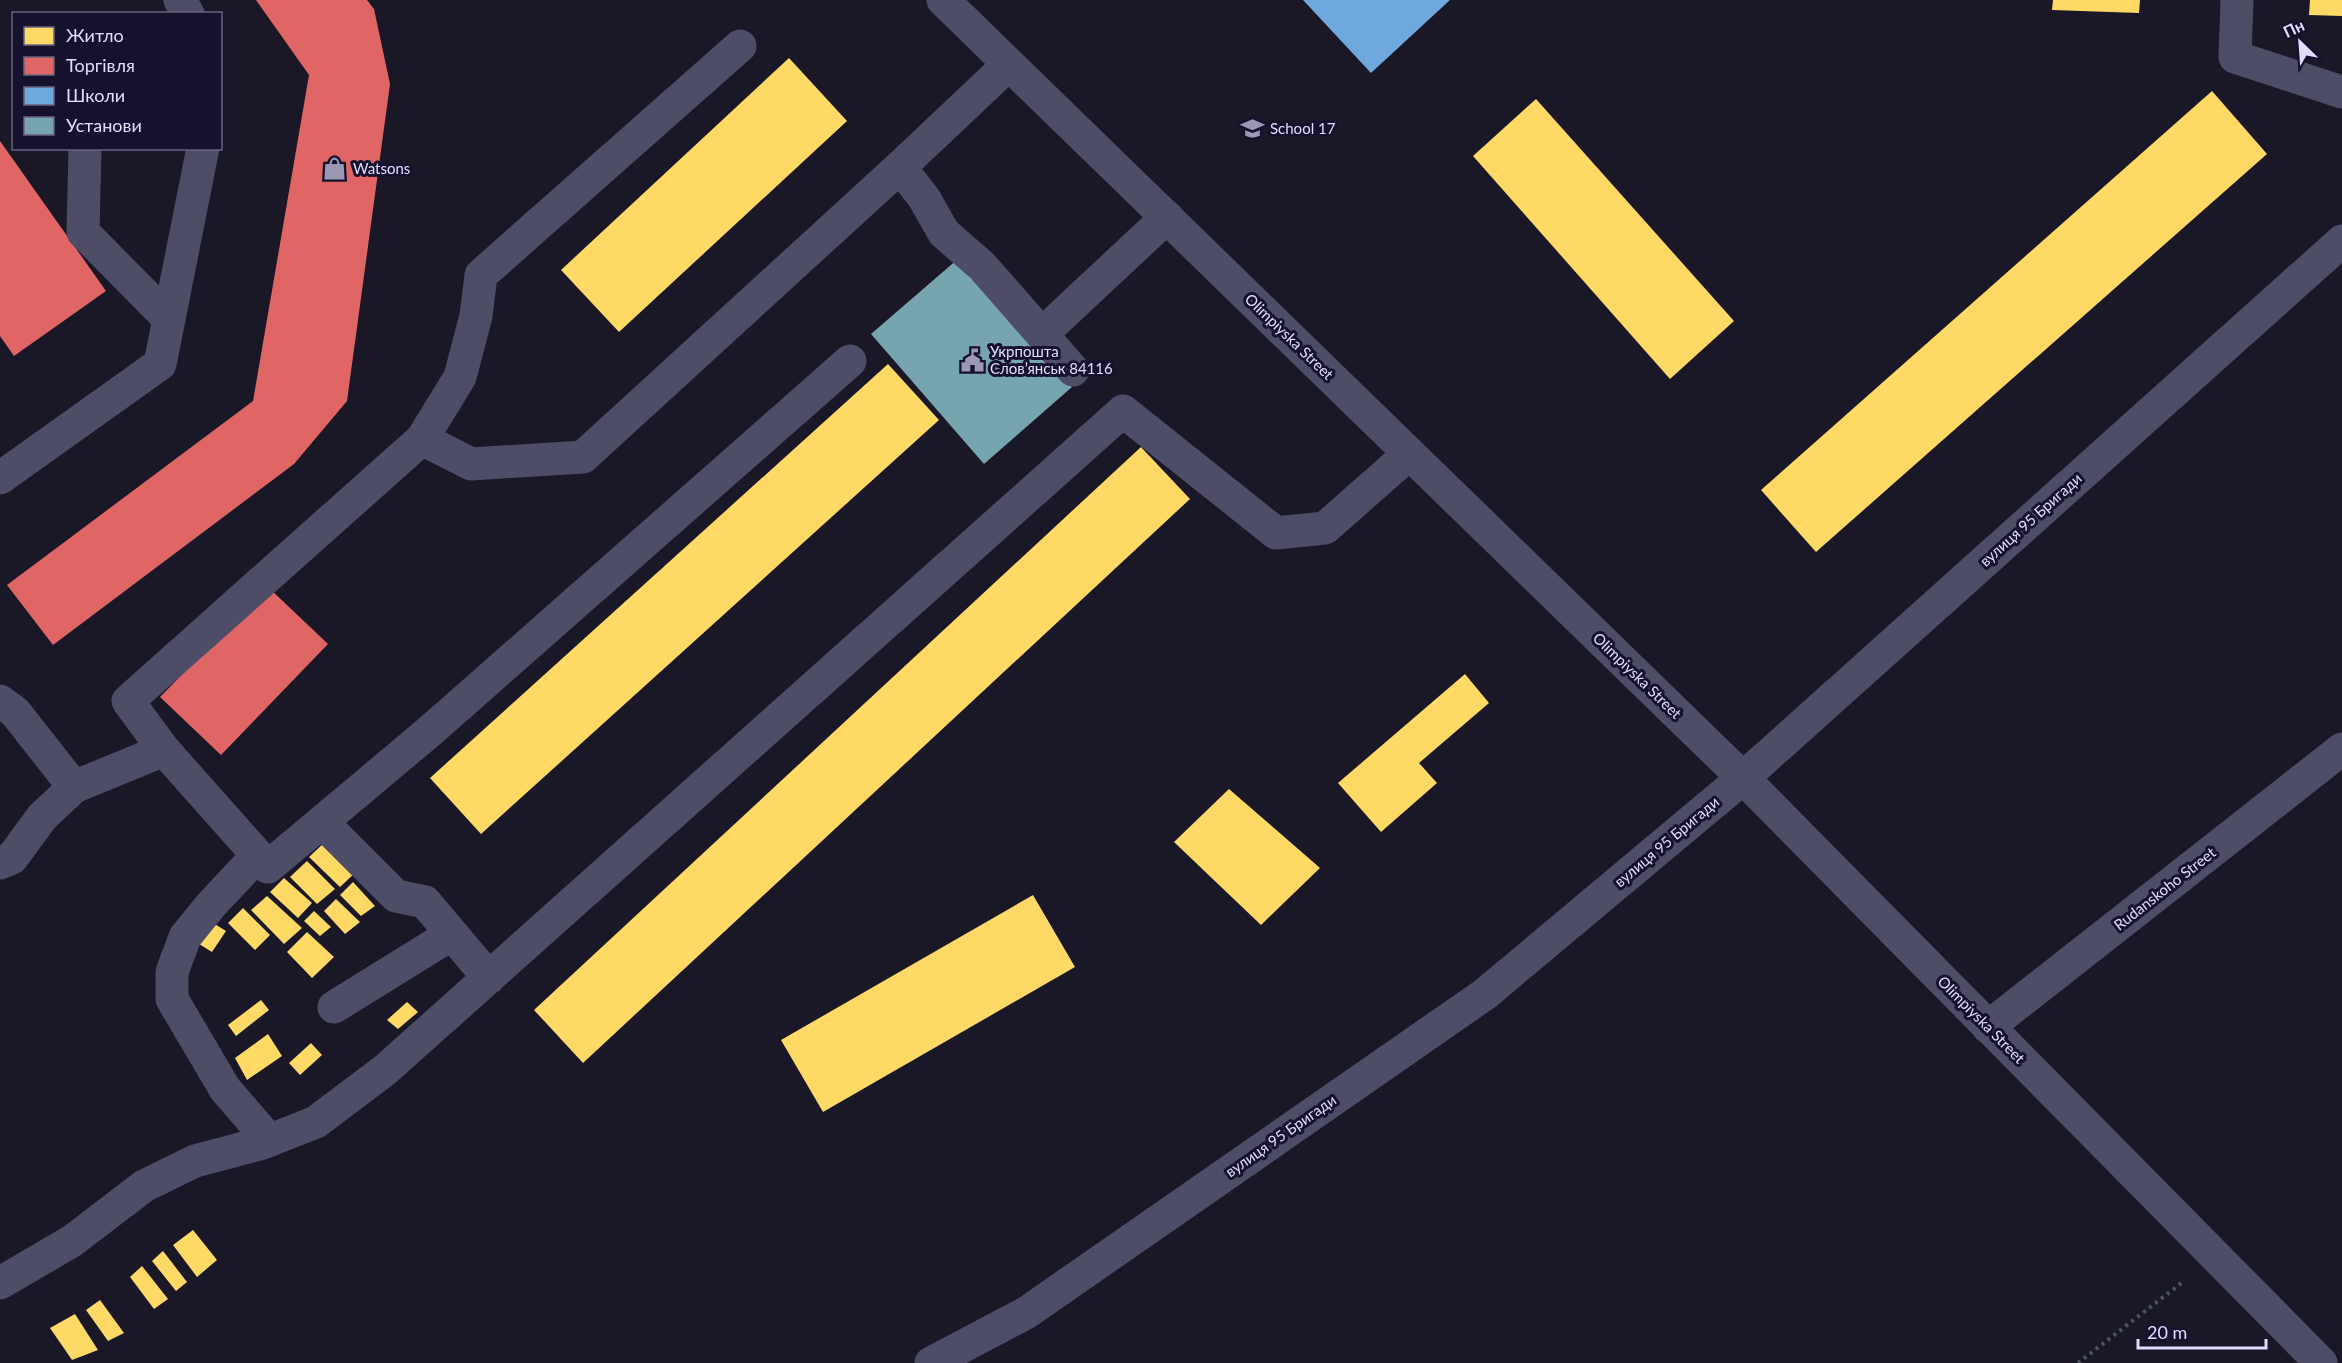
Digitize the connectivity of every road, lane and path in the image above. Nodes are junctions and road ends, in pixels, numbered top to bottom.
1 (943, 0) edge
2 (2237, 0) edge
3 (740, 46) dead end
4 (1008, 65) junction
5 (2342, 92) edge
6 (85, 150) edge
7 (203, 150) edge
8 (900, 167) junction
9 (1167, 217) junction
10 (2342, 241) edge
11 (169, 319) junction
12 (1042, 334) junction
13 (850, 361) dead end
14 (1074, 370) dead end
15 (422, 440) junction
16 (1409, 454) junction
17 (0, 478) edge
18 (0, 701) edge
19 (2342, 749) edge
20 (164, 750) junction
21 (1743, 778) junction
22 (74, 787) junction
23 (322, 822) junction
24 (257, 856) junction
25 (0, 862) edge
26 (452, 934) junction
27 (489, 978) junction
28 (334, 1007) dead end
29 (1988, 1027) junction
30 (269, 1140) junction
31 (2216, 1257) junction
32 (0, 1283) edge
33 (932, 1363) edge
34 (2078, 1363) edge
35 (2321, 1363) edge

1 - 4 street, Olimpiyska Street
2 - 5 street
3 - 15 street
4 - 8 street
4 - 9 street, Olimpiyska Street
6 - 11 street
7 - 11 street
8 - 12 street
8 - 15 street
9 - 12 street
9 - 16 street, Olimpiyska Street
10 - 21 street, вулиця 95 Бригади
11 - 17 street
12 - 14 street
13 - 23 street
15 - 20 street
16 - 21 street, Olimpiyska Street
16 - 27 street
18 - 22 street
19 - 29 street, Rudanskoho Street
20 - 22 street
20 - 24 street
21 - 29 street, Olimpiyska Street
21 - 33 street, вулиця 95 Бригади
22 - 25 street
23 - 24 street
23 - 26 street
24 - 30 street
26 - 27 street
26 - 28 street
27 - 30 street
29 - 31 street, Olimpiyska Street
30 - 32 street
31 - 34 path
31 - 35 street, Olimpiyska Street

